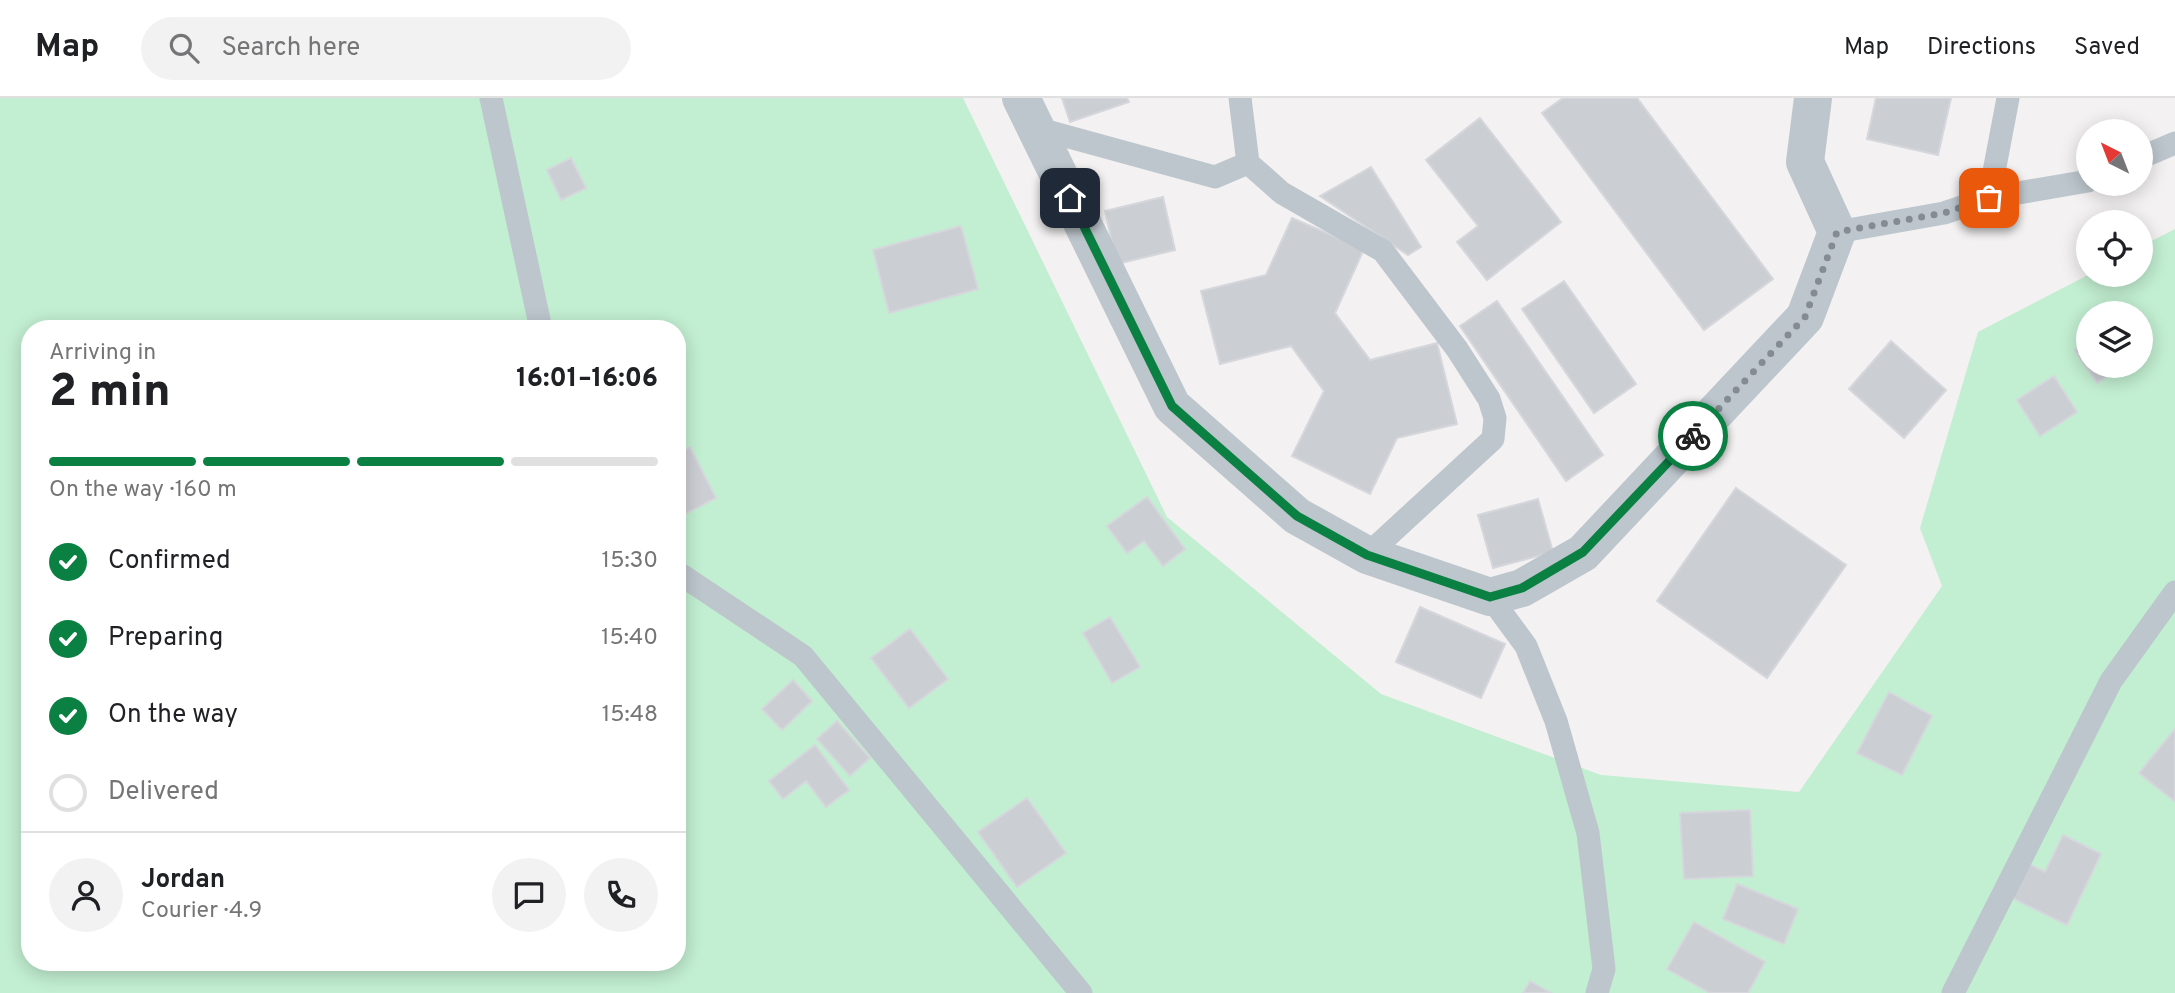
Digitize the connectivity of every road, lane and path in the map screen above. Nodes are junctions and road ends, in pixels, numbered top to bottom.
1 (491, 98) edge
2 (1240, 98) edge
3 (1813, 98) edge
4 (2008, 98) edge
5 (1029, 113) edge
6 (2175, 143) edge
7 (2153, 152) edge
8 (1248, 163) junction
9 (2076, 183) edge
10 (1989, 198) junction
11 (1837, 232) junction
12 (539, 320) edge
13 (1367, 555) junction
14 (686, 578) edge
15 (2175, 592) edge
16 (1490, 597) junction
17 (1081, 993) edge
18 (1597, 993) edge
19 (1953, 993) edge

1 - 12 lane
2 - 8 lane
3 - 11 street
4 - 10 lane
5 - 8 lane
5 - 13 street
6 - 7 lane
8 - 13 lane
9 - 10 lane
10 - 11 lane
11 - 16 street
13 - 16 street
14 - 17 lane
15 - 19 lane
16 - 18 lane

